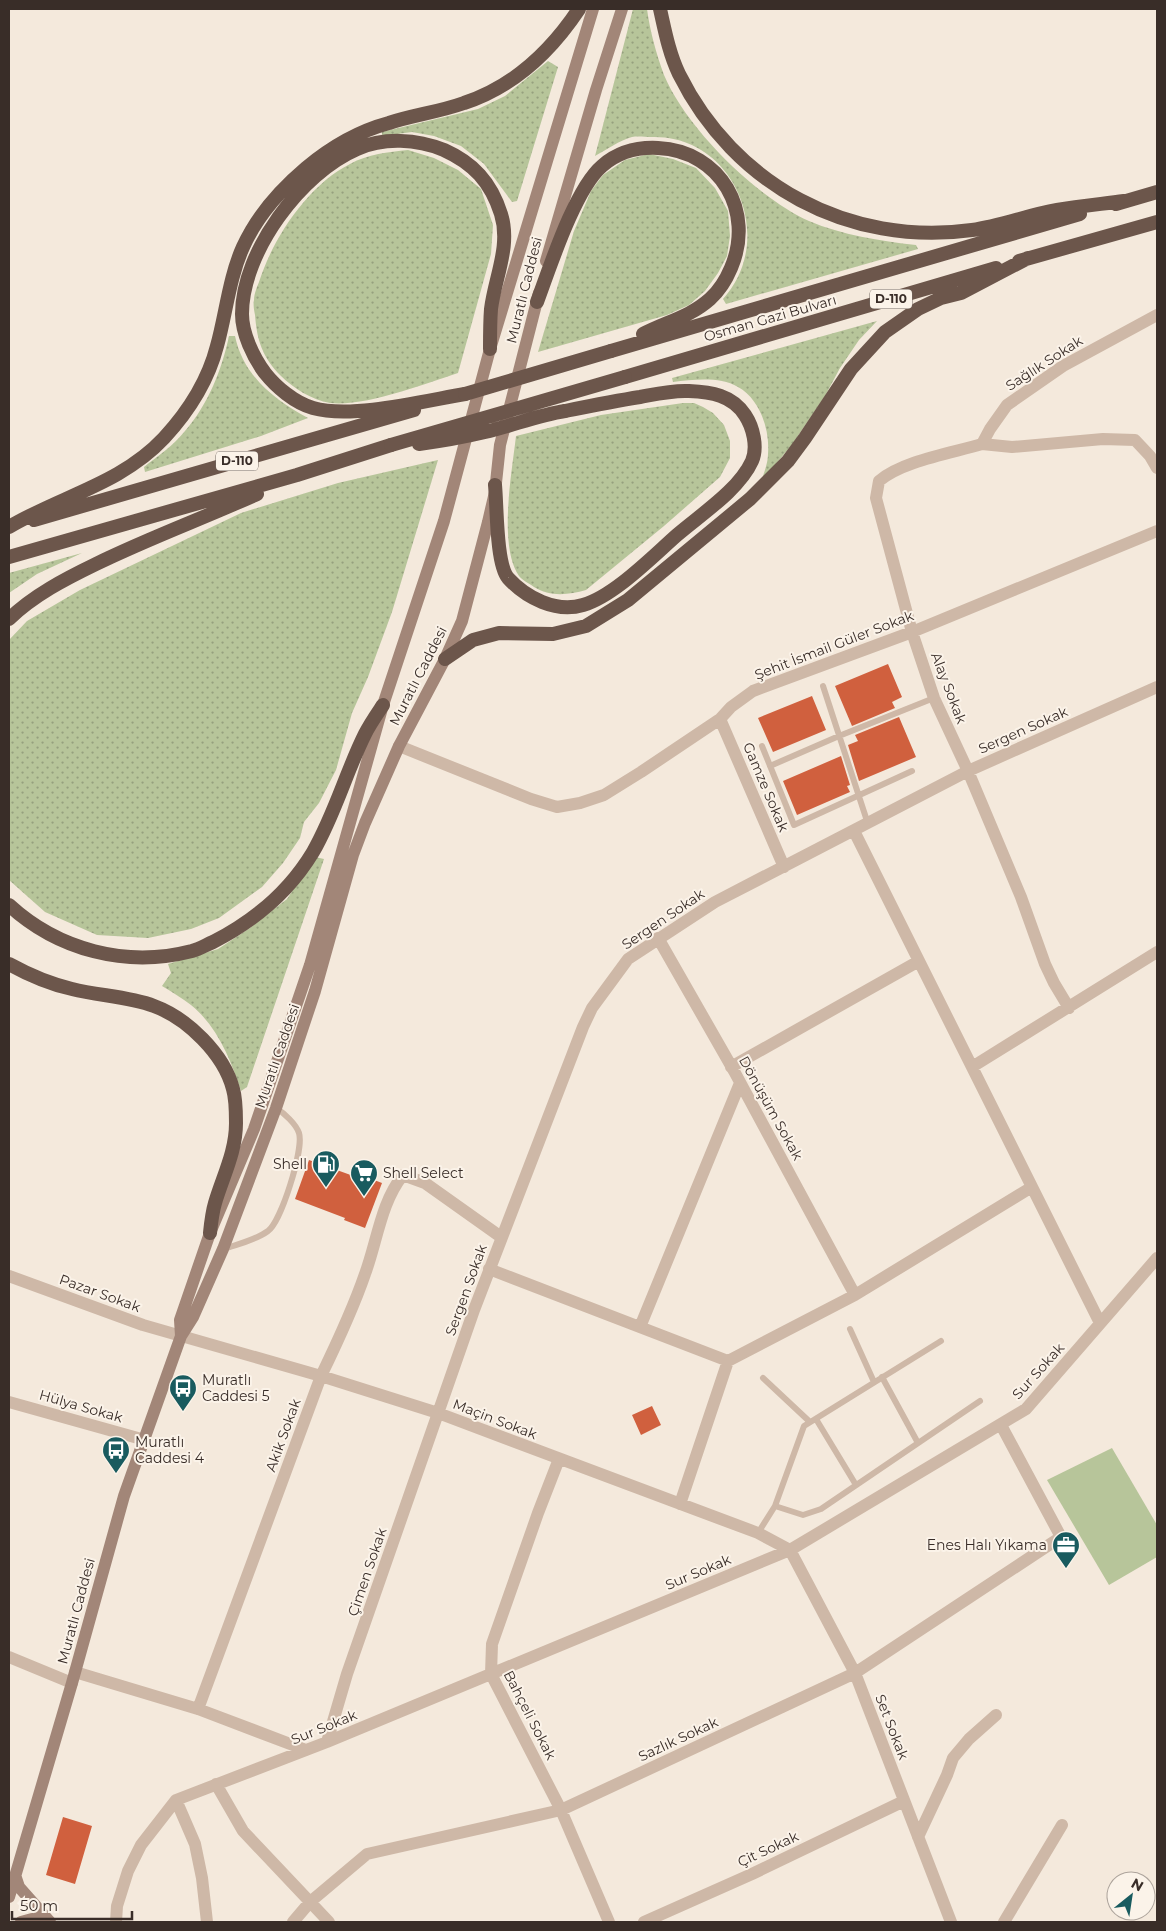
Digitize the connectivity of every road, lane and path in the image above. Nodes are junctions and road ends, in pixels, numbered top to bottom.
1 (579, 9) edge
2 (593, 9) edge
3 (622, 9) edge
4 (660, 9) edge
5 (1157, 192) edge
6 (1124, 201) junction
7 (1157, 222) edge
8 (1028, 258) junction
9 (538, 302) junction
10 (1157, 315) edge
11 (490, 349) junction
12 (611, 351) junction
13 (465, 394) junction
14 (982, 444) junction
15 (391, 445) junction
16 (1157, 468) edge
17 (297, 475) junction
18 (496, 485) junction
19 (9, 527) edge
20 (1157, 531) edge
21 (9, 557) edge
22 (9, 619) edge
23 (912, 632) junction
24 (445, 659) junction
25 (823, 686) dead end
26 (1157, 687) edge
27 (934, 698) junction
28 (383, 705) junction
29 (720, 719) junction
30 (839, 736) junction
31 (399, 746) junction
32 (762, 746) dead end
33 (770, 766) junction
34 (912, 771) dead end
35 (968, 771) junction
36 (859, 795) junction
37 (868, 824) junction
38 (854, 831) junction
39 (784, 867) junction
40 (9, 904) edge
41 (658, 938) junction
42 (1157, 952) edge
43 (920, 961) junction
44 (9, 964) edge
45 (1069, 1008) junction
46 (731, 1067) junction
47 (972, 1067) junction
48 (740, 1083) junction
49 (276, 1108) junction
50 (1032, 1187) junction
51 (210, 1233) junction
52 (501, 1237) junction
53 (223, 1249) junction
54 (1157, 1258) edge
55 (489, 1269) junction
56 (9, 1276) edge
57 (855, 1294) junction
58 (1100, 1323) junction
59 (640, 1327) junction
60 (850, 1329) dead end
61 (181, 1336) junction
62 (941, 1341) dead end
63 (728, 1361) junction
64 (321, 1376) junction
65 (882, 1377) junction
66 (763, 1378) dead end
67 (874, 1382) junction
68 (980, 1401) dead end
69 (9, 1402) edge
70 (438, 1413) junction
71 (813, 1420) junction
72 (1002, 1425) junction
73 (145, 1440) junction
74 (918, 1443) junction
75 (560, 1459) junction
76 (856, 1485) junction
77 (680, 1504) junction
78 (775, 1506) junction
79 (758, 1533) junction
80 (790, 1550) junction
81 (9, 1657) edge
82 (856, 1673) junction
83 (491, 1674) junction
84 (74, 1677) junction
85 (198, 1709) junction
86 (996, 1714) dead end
87 (327, 1742) junction
88 (306, 1750) junction
89 (216, 1784) junction
90 (176, 1800) junction
91 (904, 1800) junction
92 (562, 1810) junction
93 (1062, 1825) dead end
94 (918, 1837) junction
95 (16, 1875) junction
96 (9, 1897) edge
97 (310, 1902) junction
98 (49, 1921) edge
99 (21, 1922) edge
100 (116, 1922) edge
101 (207, 1922) edge
102 (293, 1922) edge
103 (329, 1922) edge
104 (609, 1922) edge
105 (644, 1922) edge
106 (951, 1922) edge
107 (1004, 1922) edge

1 - 19 highway
2 - 11 main road, Muratlı Caddesi
3 - 9 main road, Muratlı Caddesi
4 - 6 highway
5 - 6 highway, Osman Gazi Bulvarı / D-110
6 - 12 highway, Osman Gazi Bulvarı / D-110
7 - 8 highway, Osman Gazi Bulvarı / D-110
8 - 15 highway, Osman Gazi Bulvarı / D-110, bridge
8 - 24 highway
9 - 12 highway
9 - 18 main road, Muratlı Caddesi
10 - 14 street, Sağlık Sokak
11 - 13 highway
11 - 28 main road, Muratlı Caddesi
12 - 13 highway, Osman Gazi Bulvarı / D-110, bridge
13 - 19 highway, D-110
14 - 16 street
14 - 23 street, Alay Sokak
15 - 17 highway, D-110
15 - 18 highway, bridge
17 - 21 highway, D-110
17 - 22 highway
18 - 24 main road, Muratlı Caddesi
20 - 23 street, Şehit İsmail Güler Sokak
23 - 27 street, Alay Sokak
23 - 29 street, Şehit İsmail Güler Sokak
24 - 31 main road, Muratlı Caddesi
25 - 30 lane
26 - 35 street, Sergen Sokak
27 - 30 lane
27 - 35 street, Alay Sokak
28 - 40 highway
28 - 51 main road, Muratlı Caddesi
29 - 31 street, Şehit İsmail Güler Sokak
29 - 39 street, Gamze Sokak
30 - 33 lane
30 - 36 lane
31 - 49 main road, Muratlı Caddesi
32 - 33 lane
33 - 36 lane
34 - 36 lane
35 - 37 street, Sergen Sokak
35 - 45 street, Alay Sokak
36 - 37 lane
37 - 38 street, Sergen Sokak
38 - 39 street, Sergen Sokak
38 - 43 street
39 - 41 street, Sergen Sokak
41 - 46 street, Dönüşüm Sokak
41 - 52 street, Sergen Sokak
42 - 45 street
43 - 46 street
43 - 47 street
44 - 51 highway
45 - 47 street
46 - 48 street, Dönüşüm Sokak
47 - 50 street
48 - 57 street, Dönüşüm Sokak
48 - 59 street
49 - 53 main road, Muratlı Caddesi
49 - 53 lane
50 - 57 street
50 - 58 street
51 - 61 main road, Muratlı Caddesi
52 - 55 street, Sergen Sokak
52 - 64 street, Akik Sokak
53 - 61 main road, Muratlı Caddesi
54 - 58 street, Sur Sokak
55 - 59 street
55 - 70 street, Sergen Sokak
56 - 61 street, Pazar Sokak
57 - 63 street
58 - 72 street, Sur Sokak
59 - 63 street
60 - 67 lane
61 - 64 street, Maçin Sokak
61 - 73 main road, Muratlı Caddesi
62 - 65 lane
63 - 77 street
64 - 70 street, Maçin Sokak
64 - 85 street, Akik Sokak
65 - 67 lane
65 - 74 lane
66 - 71 lane
67 - 71 lane
68 - 74 lane
69 - 73 street, Hülya Sokak
70 - 75 street, Maçin Sokak
70 - 87 street, Çimen Sokak
71 - 76 lane
71 - 78 lane
72 - 80 street, Sur Sokak
72 - 82 street, Sazlık Sokak
73 - 84 main road, Muratlı Caddesi
74 - 76 lane
75 - 77 street, Maçin Sokak
75 - 83 street, Bahçeli Sokak
76 - 78 lane
77 - 79 street, Maçin Sokak
78 - 79 lane
79 - 80 street, Maçin Sokak
80 - 82 street, Set Sokak
80 - 83 street, Sur Sokak
81 - 84 street
82 - 91 street, Set Sokak
82 - 92 street, Sazlık Sokak
83 - 87 street, Sur Sokak
83 - 92 street, Bahçeli Sokak
84 - 85 street
84 - 95 main road, Muratlı Caddesi
85 - 88 street
86 - 94 street
87 - 88 street, Sur Sokak
88 - 89 street, Sur Sokak
89 - 90 street, Sur Sokak
89 - 97 street
90 - 100 street
90 - 101 street
91 - 94 street, Set Sokak
91 - 105 street, Çit Sokak
92 - 97 street, Sazlık Sokak
92 - 104 street, Bahçeli Sokak
93 - 107 street
94 - 106 street, Set Sokak
95 - 96 main road, Muratlı Caddesi
95 - 98 main road
97 - 102 street, Sazlık Sokak
97 - 103 street
98 - 99 main road

